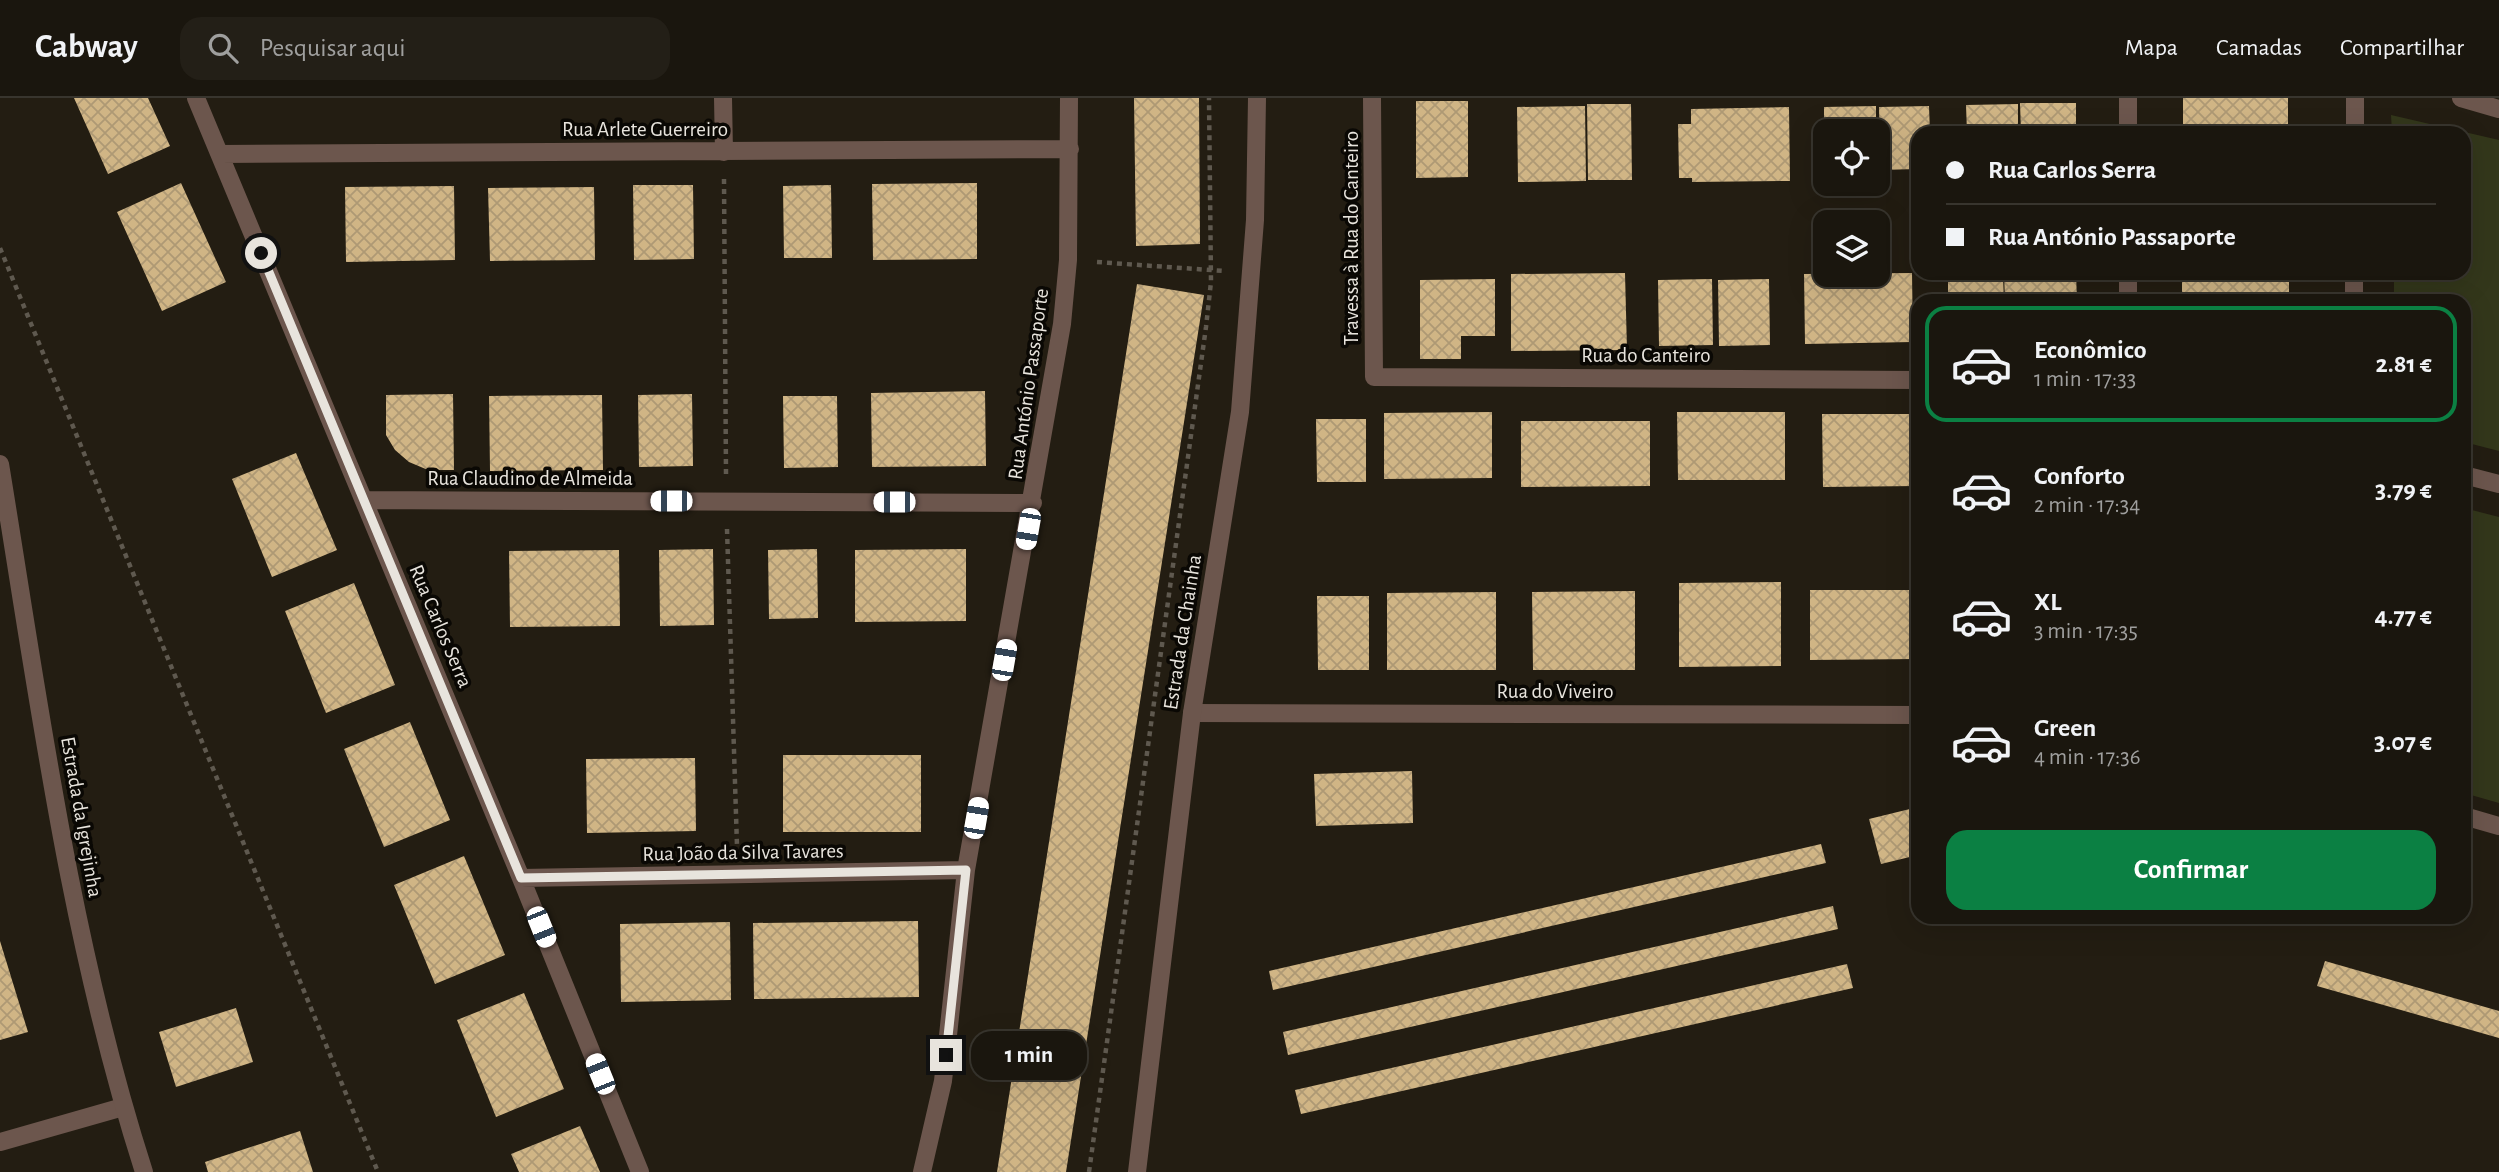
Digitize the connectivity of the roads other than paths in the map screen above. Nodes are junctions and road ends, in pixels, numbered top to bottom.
1 (196, 98) edge
2 (723, 98) edge
3 (1069, 98) edge
4 (1257, 98) edge
5 (1373, 98) edge
6 (2128, 98) edge
7 (2355, 98) edge
8 (2461, 98) edge
9 (2499, 109) edge
10 (2128, 126) edge
11 (2355, 126) edge
12 (1070, 149) junction
13 (724, 152) junction
14 (220, 155) junction
15 (1374, 377) joint
16 (1911, 380) edge
17 (0, 464) edge
18 (2471, 477) edge
19 (2499, 484) edge
20 (364, 500) junction
21 (1033, 503) junction
22 (1192, 713) junction
23 (1911, 715) edge
24 (2471, 818) edge
25 (2499, 826) edge
26 (966, 870) junction
27 (521, 878) junction
28 (123, 1107) junction
29 (0, 1142) edge
30 (144, 1172) edge
31 (640, 1172) edge
32 (922, 1172) edge
33 (1137, 1172) edge

1 - 14 street, Rua Carlos Serra
2 - 13 street
3 - 12 street, Rua António Passaporte
4 - 22 street, Estrada da Chainha
5 - 15 street, Travessa à Rua do Canteiro
6 - 10 street
7 - 11 street
8 - 9 street
12 - 13 street, Rua Arlete Guerreiro
12 - 21 street, Rua António Passaporte
13 - 14 street, Rua Arlete Guerreiro
14 - 20 street, Rua Carlos Serra
15 - 16 street, Rua do Canteiro
17 - 28 street, Estrada da Igrejinha
18 - 19 street
20 - 21 street, Rua Claudino de Almeida
20 - 27 street, Rua Carlos Serra
21 - 26 street, Rua António Passaporte
22 - 23 street, Rua do Viveiro
22 - 33 street, Estrada da Chainha
24 - 25 street
26 - 27 street, Rua João da Silva Tavares
26 - 32 street, Rua António Passaporte
27 - 31 street, Rua Carlos Serra
28 - 29 street
28 - 30 street, Estrada da Igrejinha

